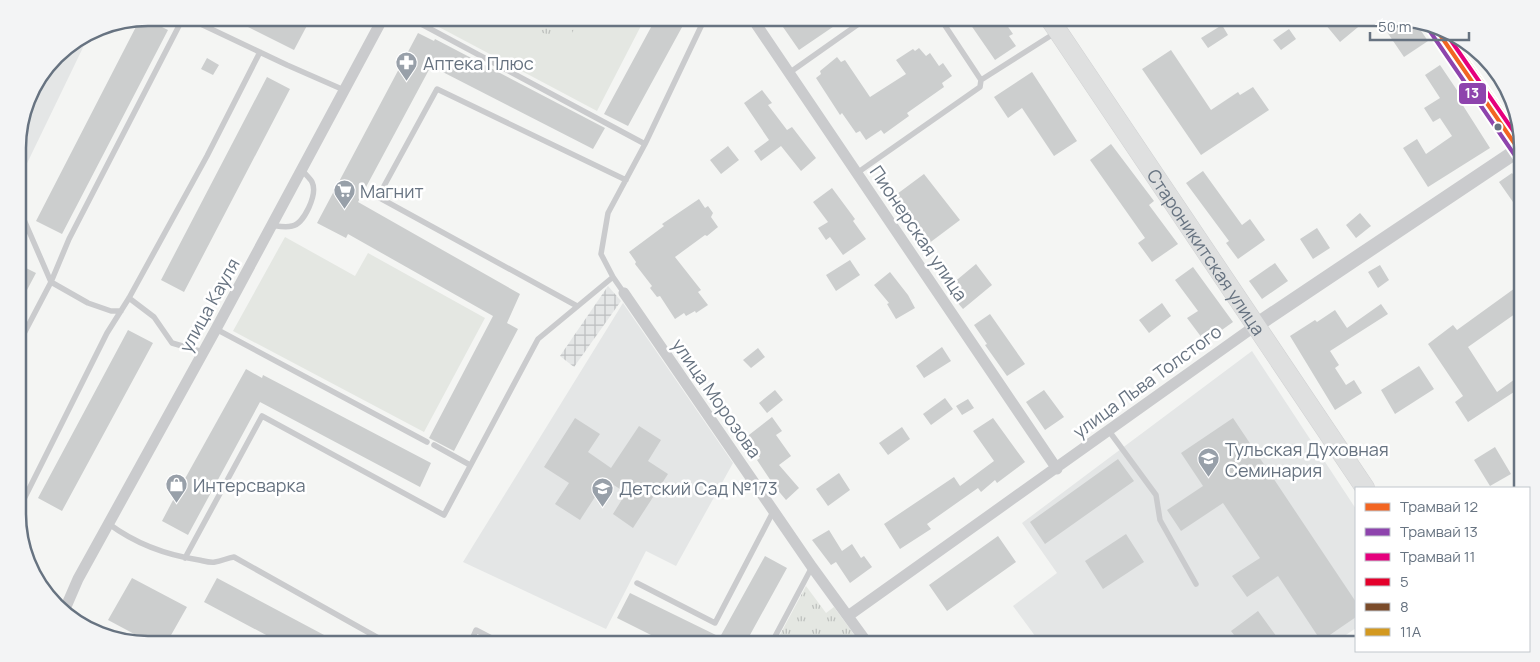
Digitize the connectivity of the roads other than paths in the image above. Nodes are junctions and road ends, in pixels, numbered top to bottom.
1 (855, 26) edge
2 (946, 26) edge
3 (1050, 26) edge
4 (1055, 26) edge
5 (177, 27) edge
6 (207, 27) edge
7 (378, 27) edge
8 (426, 27) edge
9 (701, 27) edge
10 (758, 27) edge
11 (1447, 40) edge
12 (260, 52) junction
13 (789, 73) junction
14 (981, 80) junction
15 (344, 90) junction
16 (1513, 137) edge
17 (645, 144) junction
18 (1514, 153) edge
19 (302, 170) junction
20 (857, 173) junction
21 (626, 180) junction
22 (271, 225) junction
23 (27, 226) edge
24 (613, 277) junction
25 (51, 282) junction
26 (624, 293) joint
27 (129, 298) junction
28 (577, 306) junction
29 (121, 311) junction
30 (1255, 326) junction
31 (26, 329) edge
32 (216, 329) junction
33 (203, 352) junction
34 (1109, 431) junction
35 (427, 442) dead end
36 (434, 445) dead end
37 (470, 464) junction
38 (1057, 469) junction
39 (1364, 487) edge
40 (26, 495) edge
41 (774, 510) junction
42 (109, 524) junction
43 (185, 558) junction
44 (812, 567) junction
45 (637, 583) dead end
46 (1196, 584) dead end
47 (67, 605) edge
48 (848, 616) junction
49 (776, 635) edge
50 (862, 635) edge
51 (374, 636) edge
52 (474, 636) edge
53 (487, 636) edge

1 - 13 lane
2 - 14 lane
3 - 14 lane
4 - 30 main road, Староникитская улица
5 - 25 lane
6 - 12 lane
7 - 15 street, улица Кауля
8 - 17 lane
9 - 17 lane
10 - 13 street, Пионерская улица
11 - 16 main road
12 - 15 lane
12 - 27 lane
13 - 20 street, Пионерская улица
14 - 20 lane
15 - 19 street, улица Кауля
17 - 21 lane
18 - 30 street, улица Льва Толстого
19 - 22 street, улица Кауля
19 - 22 lane
20 - 38 street, Пионерская улица
21 - 24 lane
21 - 28 lane
22 - 32 street, улица Кауля
23 - 25 lane
24 - 26 lane
24 - 28 lane
25 - 29 lane
25 - 31 lane
26 - 41 street, улица Морозова
27 - 29 lane
27 - 33 lane
28 - 37 lane
29 - 40 lane
30 - 34 street, улица Льва Толстого
30 - 39 main road, Староникитская улица
32 - 33 street, улица Кауля
32 - 35 lane
33 - 42 street, улица Кауля
34 - 38 street, улица Льва Толстого
34 - 46 lane
36 - 37 lane
37 - 43 lane
38 - 48 street, улица Льва Толстого
41 - 44 street, улица Морозова
41 - 45 lane
42 - 43 lane
42 - 47 street, улица Кауля
43 - 51 lane
44 - 48 street, улица Морозова
44 - 49 lane
48 - 50 street, улица Морозова
52 - 53 lane

